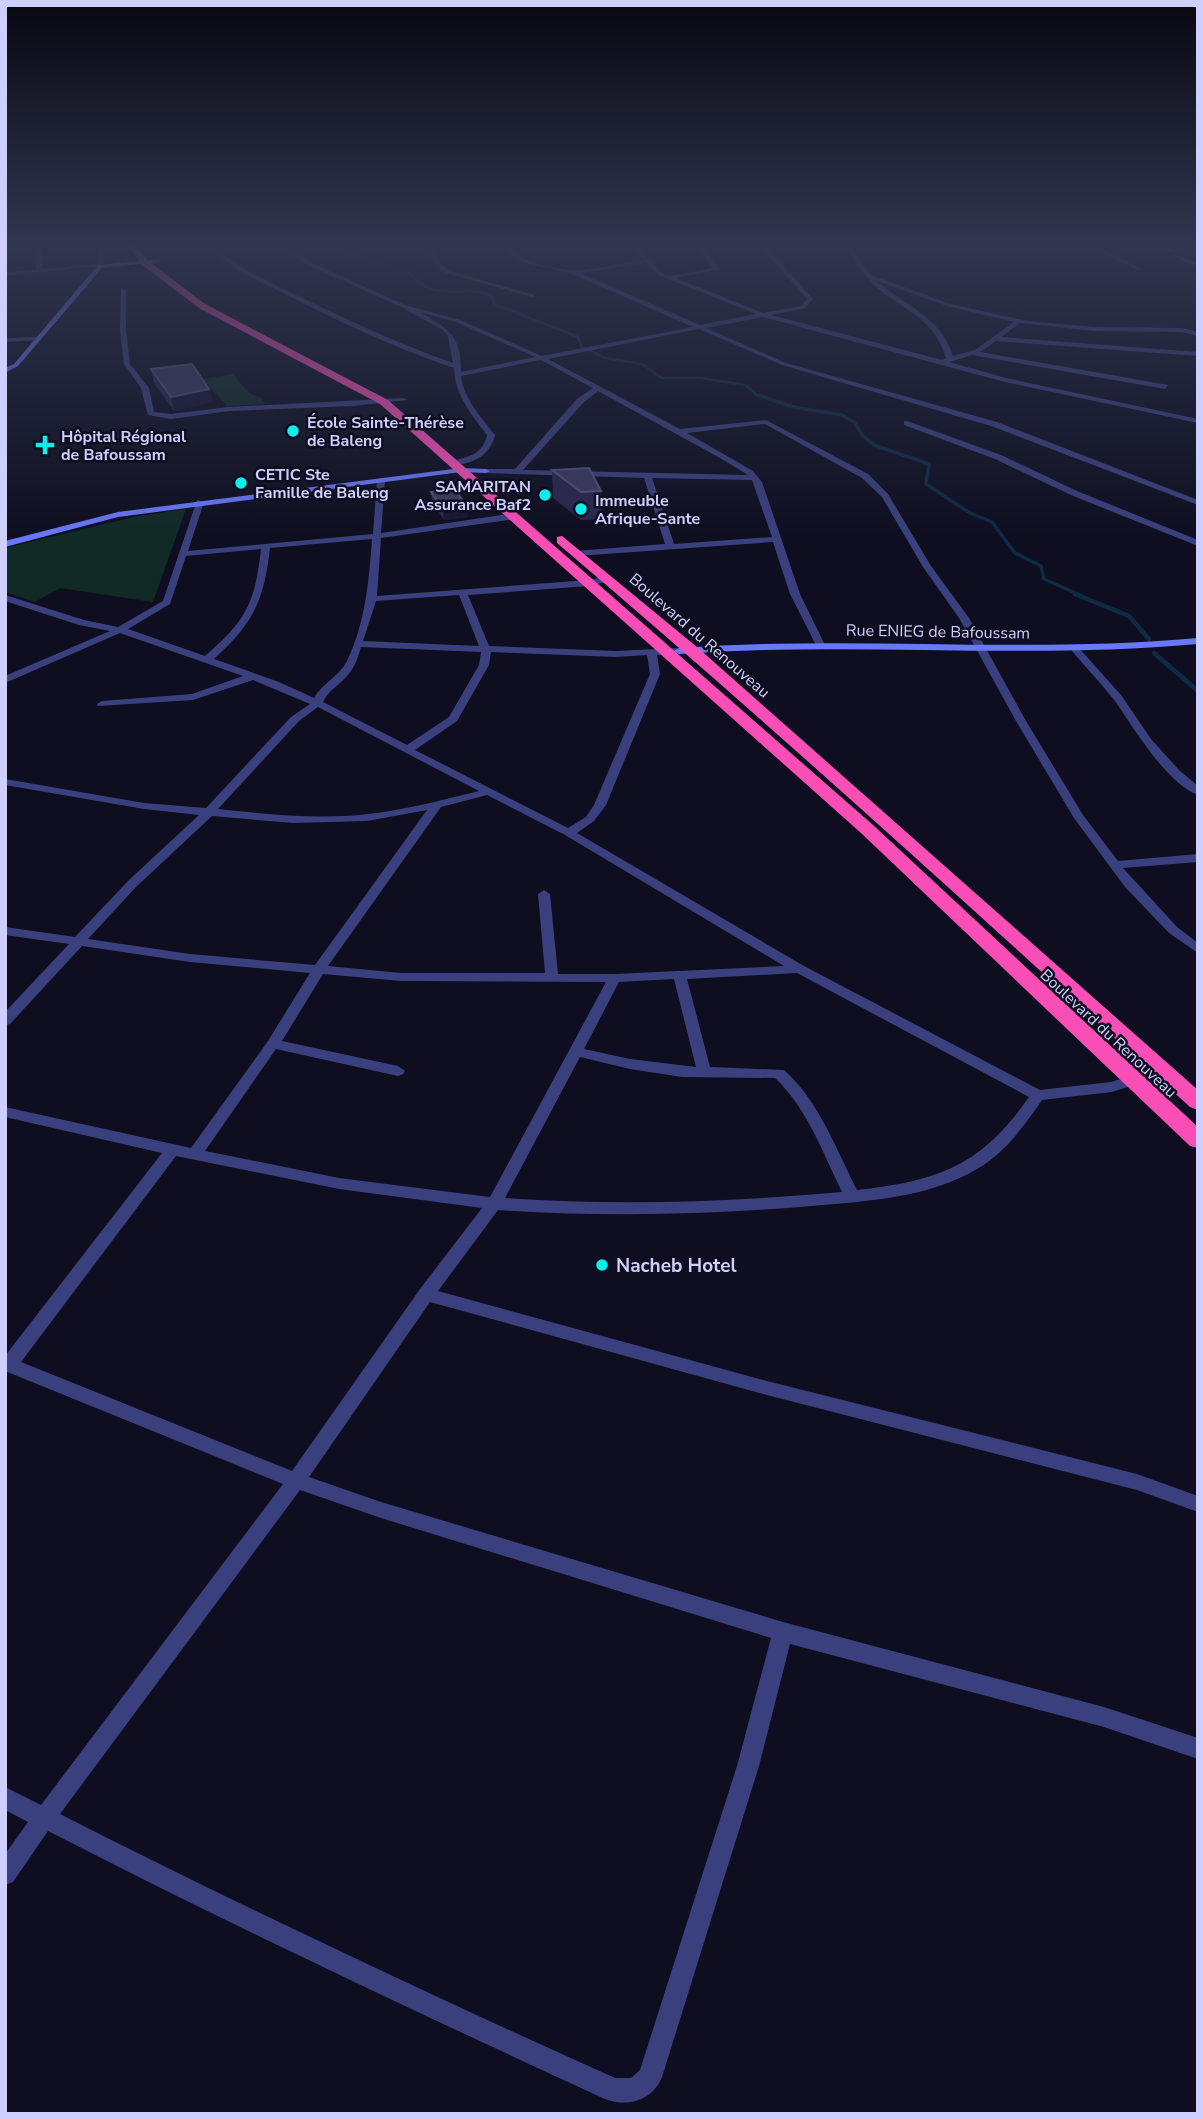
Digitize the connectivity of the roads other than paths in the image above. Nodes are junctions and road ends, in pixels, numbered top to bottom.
1 (33, 343) edge
2 (124, 343) edge
3 (280, 343) edge
4 (391, 343) edge
5 (453, 343) edge
6 (508, 343) edge
7 (622, 343) edge
8 (735, 343) edge
9 (872, 343) edge
10 (945, 343) edge
11 (990, 343) edge
12 (1048, 343) edge
13 (974, 353) junction
14 (1198, 354) edge
15 (542, 358) junction
16 (946, 361) junction
17 (321, 364) junction
18 (458, 370) junction
19 (5, 371) edge
20 (1164, 387) dead end
21 (596, 388) junction
22 (403, 400) junction
23 (384, 402) junction
24 (1198, 421) edge
25 (906, 423) dead end
26 (677, 432) junction
27 (462, 464) junction
28 (486, 471) junction
29 (516, 473) junction
30 (647, 475) junction
31 (755, 478) junction
32 (381, 480) junction
33 (200, 502) junction
34 (1198, 503) edge
35 (515, 516) junction
36 (376, 536) junction
37 (778, 539) junction
38 (1198, 543) edge
39 (5, 544) edge
40 (670, 545) junction
41 (266, 546) junction
42 (577, 553) junction
43 (183, 554) junction
44 (607, 579) junction
45 (589, 583) junction
46 (463, 593) junction
47 (5, 598) edge
48 (372, 599) junction
49 (120, 630) junction
50 (1198, 641) edge
51 (357, 644) junction
52 (820, 645) junction
53 (983, 649) junction
54 (1075, 649) junction
55 (486, 650) junction
56 (672, 651) junction
57 (206, 661) junction
58 (253, 676) junction
59 (5, 680) edge
60 (317, 703) junction
61 (102, 704) dead end
62 (409, 749) junction
63 (5, 782) edge
64 (491, 791) junction
65 (1198, 792) edge
66 (437, 805) junction
67 (210, 811) junction
68 (890, 824) junction
69 (867, 829) junction
70 (569, 833) junction
71 (1198, 858) edge
72 (936, 865) junction
73 (1113, 865) junction
74 (911, 870) junction
75 (544, 894) dead end
76 (5, 931) edge
77 (76, 943) junction
78 (1198, 949) edge
79 (799, 969) junction
80 (318, 971) junction
81 (680, 976) junction
82 (552, 978) junction
83 (615, 978) junction
84 (5, 1021) edge
85 (273, 1044) junction
86 (573, 1051) junction
87 (398, 1071) dead end
88 (1163, 1071) junction
89 (704, 1072) junction
90 (1133, 1081) junction
91 (1038, 1096) junction
92 (1198, 1102) edge
93 (5, 1112) edge
94 (1198, 1140) edge
95 (172, 1150) junction
96 (194, 1155) junction
97 (852, 1196) junction
98 (495, 1202) junction
99 (426, 1294) junction
100 (8, 1364) edge
101 (296, 1481) junction
102 (1198, 1504) edge
103 (783, 1632) junction
104 (1198, 1749) edge
105 (5, 1798) edge
106 (44, 1818) junction
107 (5, 1874) edge

1 - 19 street
2 - 23 street
3 - 17 highway, Boulevard du Renouveau
4 - 18 street
5 - 18 street
6 - 15 street
7 - 15 street
8 - 34 street
9 - 16 street
10 - 16 street
11 - 13 street
12 - 14 street
13 - 16 street
13 - 20 street
15 - 18 street
15 - 21 street
16 - 24 street
17 - 22 highway, Boulevard du Renouveau
17 - 23 highway, Boulevard du Renouveau
18 - 27 street
21 - 26 street
21 - 29 street
22 - 23 street
22 - 27 highway, Boulevard du Renouveau
23 - 27 highway, Boulevard du Renouveau
25 - 38 street
26 - 31 street
26 - 53 street
27 - 28 highway, Boulevard du Renouveau
27 - 32 street
27 - 35 highway, Boulevard du Renouveau
28 - 29 street
28 - 42 highway, Boulevard du Renouveau
29 - 30 street
30 - 31 street
30 - 40 street
31 - 37 street
32 - 33 street
32 - 36 street
33 - 39 street
33 - 43 street
35 - 36 street
35 - 45 highway, Boulevard du Renouveau
36 - 41 street
36 - 48 street
37 - 40 street
37 - 52 street
40 - 42 street
41 - 43 street
41 - 57 street
42 - 44 highway, Boulevard du Renouveau
43 - 49 street
44 - 45 street
44 - 56 highway, Boulevard du Renouveau
45 - 46 street
45 - 56 highway, Boulevard du Renouveau
46 - 48 street
46 - 55 street
47 - 49 street
48 - 51 street
49 - 57 street
49 - 59 street
50 - 54 street, Rue ENIEG de Bafoussam
51 - 55 street
51 - 60 street
52 - 53 street, Rue ENIEG de Bafoussam
52 - 56 street, Rue ENIEG de Bafoussam
53 - 54 street, Rue ENIEG de Bafoussam
53 - 73 street
54 - 65 street
55 - 56 street
55 - 62 street
56 - 68 highway, Boulevard du Renouveau
56 - 69 highway, Boulevard du Renouveau
56 - 70 street
57 - 58 street
58 - 60 street
58 - 61 street
60 - 62 street
60 - 67 street
62 - 64 street
63 - 67 street
64 - 66 street
64 - 70 street
66 - 67 street
66 - 80 street
67 - 77 street
68 - 69 highway
68 - 72 highway, Boulevard du Renouveau
69 - 74 highway, Boulevard du Renouveau
70 - 79 street
71 - 73 street
72 - 74 highway
72 - 88 highway, Boulevard du Renouveau
73 - 78 street
74 - 90 highway, Boulevard du Renouveau
75 - 82 street
76 - 77 street
77 - 80 street
77 - 84 street
79 - 81 street
79 - 91 street
80 - 82 street
80 - 85 street
81 - 83 street
81 - 89 street
82 - 83 street
83 - 86 street
85 - 87 street
85 - 96 street
86 - 89 street
86 - 98 street
88 - 90 street
88 - 92 highway, Boulevard du Renouveau
89 - 97 street
90 - 91 street
90 - 94 highway, Boulevard du Renouveau
91 - 97 street
93 - 95 street
95 - 96 street
95 - 100 street
96 - 98 street
97 - 98 street
98 - 99 street
99 - 101 street
99 - 102 street
100 - 101 street
101 - 103 street
101 - 106 street
103 - 104 street
103 - 106 street
105 - 106 street
106 - 107 street

